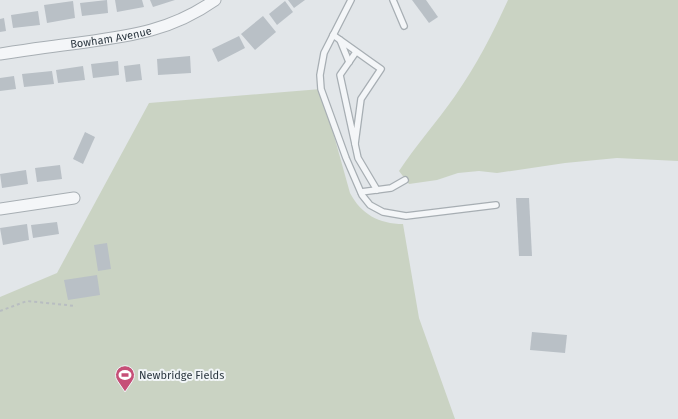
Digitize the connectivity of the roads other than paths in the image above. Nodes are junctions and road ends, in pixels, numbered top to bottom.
1 (215, 0) edge
2 (351, 0) edge
3 (393, 0) edge
4 (404, 26) dead end
5 (333, 35) junction
6 (340, 40) junction
7 (356, 52) junction
8 (0, 54) edge
9 (349, 62) junction
10 (355, 144) junction
11 (405, 180) dead end
12 (377, 190) junction
13 (360, 192) junction
14 (74, 198) dead end
15 (496, 206) dead end
16 (0, 209) edge

1 - 8 street, Bowham Avenue
2 - 5 lane
3 - 4 lane
5 - 6 lane
5 - 13 lane
6 - 7 lane
6 - 9 lane
7 - 9 lane
7 - 10 lane
9 - 10 lane
10 - 12 lane
11 - 12 lane
12 - 13 lane
13 - 15 lane
14 - 16 street

